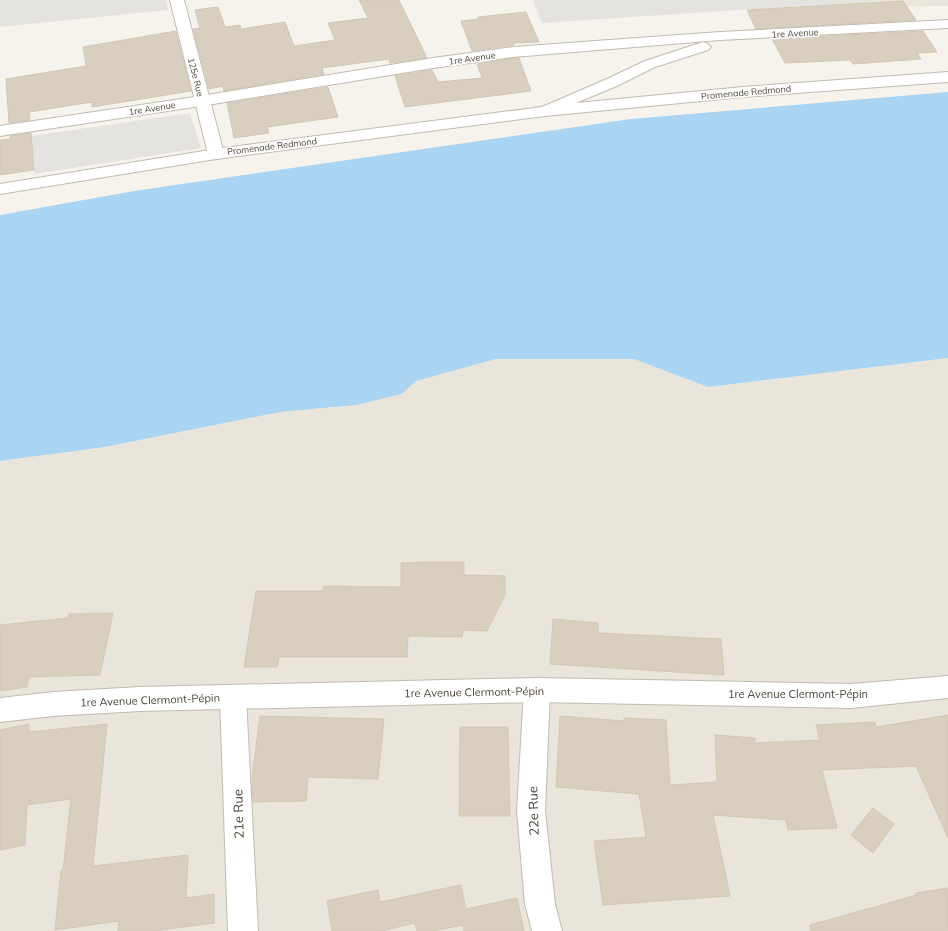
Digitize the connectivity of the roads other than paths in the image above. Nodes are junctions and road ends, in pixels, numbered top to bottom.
1 (177, 0) edge
2 (948, 24) edge
3 (767, 34) junction
4 (575, 48) junction
5 (948, 77) edge
6 (613, 82) junction
7 (202, 101) junction
8 (545, 111) junction
9 (0, 131) edge
10 (216, 154) junction
11 (0, 189) edge
12 (948, 687) edge
13 (537, 690) junction
14 (233, 697) junction
15 (0, 710) edge
16 (243, 931) edge
17 (547, 931) edge

1 - 7 street, 125e Rue
2 - 3 street, 1re Avenue
3 - 4 street, 1re Avenue
3 - 6 street, Promenade Redmond
4 - 6 street
4 - 7 street, 1re Avenue
5 - 8 street, Promenade Redmond
6 - 8 street, Promenade Redmond
7 - 9 street, 1re Avenue
7 - 10 street, 125e Rue
8 - 10 street, Promenade Redmond
10 - 11 street, Promenade Redmond
12 - 13 street, 1re Avenue Clermont-Pépin
13 - 14 street, 1re Avenue Clermont-Pépin
13 - 17 street, 22e Rue
14 - 15 street, 1re Avenue Clermont-Pépin
14 - 16 street, 21e Rue

